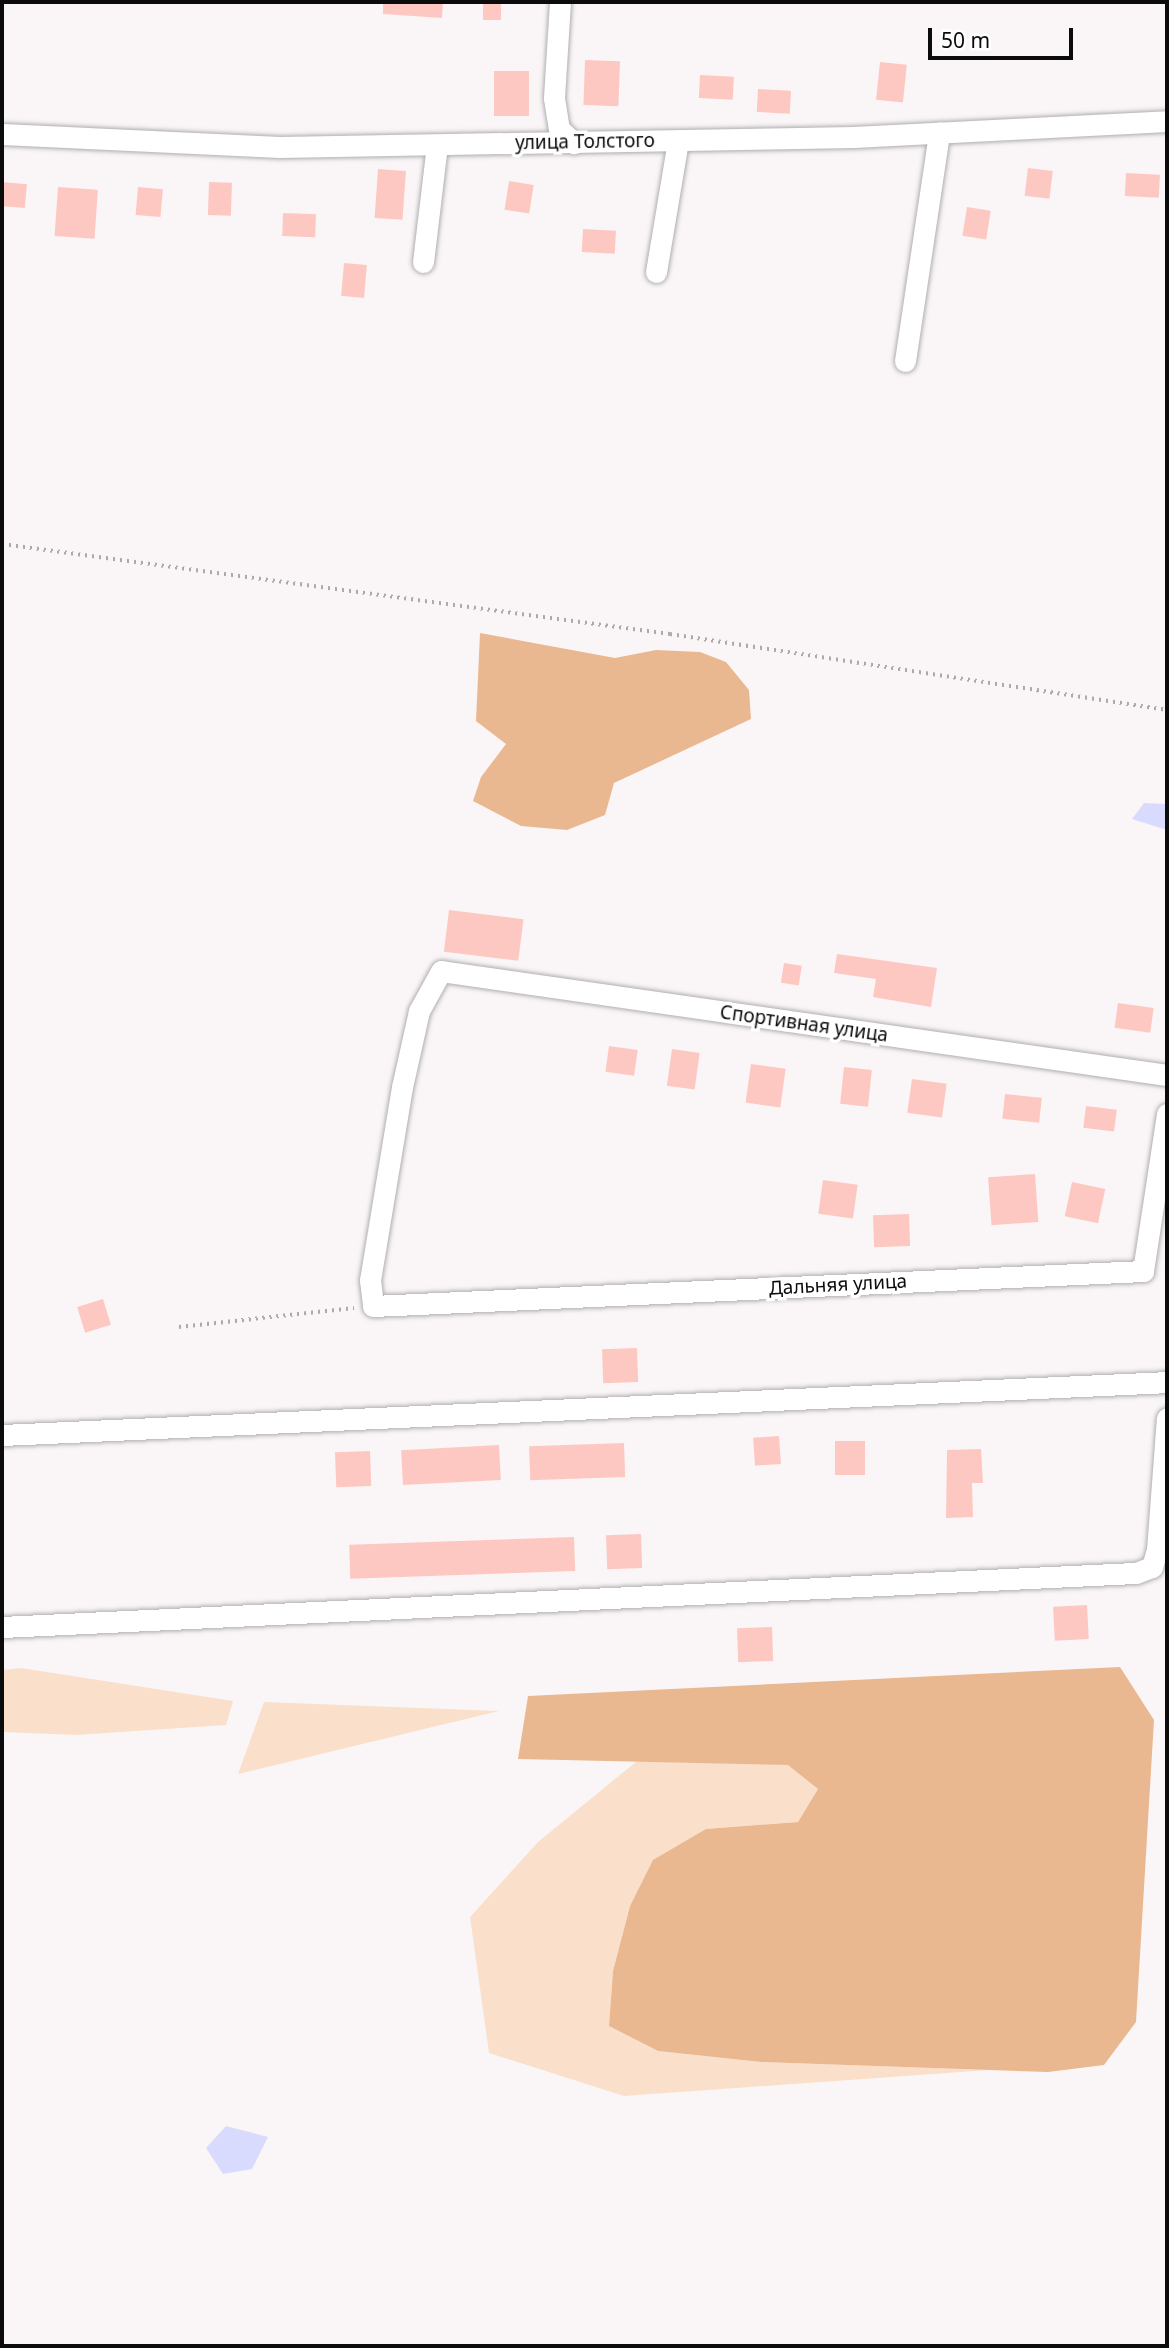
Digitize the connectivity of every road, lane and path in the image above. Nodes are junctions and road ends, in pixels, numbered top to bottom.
1 (561, 2) edge
2 (1167, 121) edge
3 (939, 132) junction
4 (2, 134) edge
5 (678, 141) junction
6 (574, 143) junction
7 (437, 145) junction
8 (423, 262) dead end
9 (656, 272) dead end
10 (905, 361) dead end
11 (2, 544) edge
12 (1167, 710) edge
13 (1167, 1075) edge
14 (1167, 1114) edge
15 (373, 1306) junction
16 (179, 1327) dead end
17 (1167, 1382) edge
18 (1167, 1418) edge
19 (2, 1435) edge
20 (2, 1627) edge

1 - 6 street
2 - 3 street, улица Толстого
3 - 5 street, улица Толстого
3 - 10 street
4 - 7 street, улица Толстого
5 - 6 street, улица Толстого
5 - 9 street
6 - 7 street, улица Толстого
7 - 8 street
11 - 12 path
13 - 15 street, Спортивная улица
14 - 15 street, Дальняя улица
15 - 16 path
17 - 19 street
18 - 20 street

